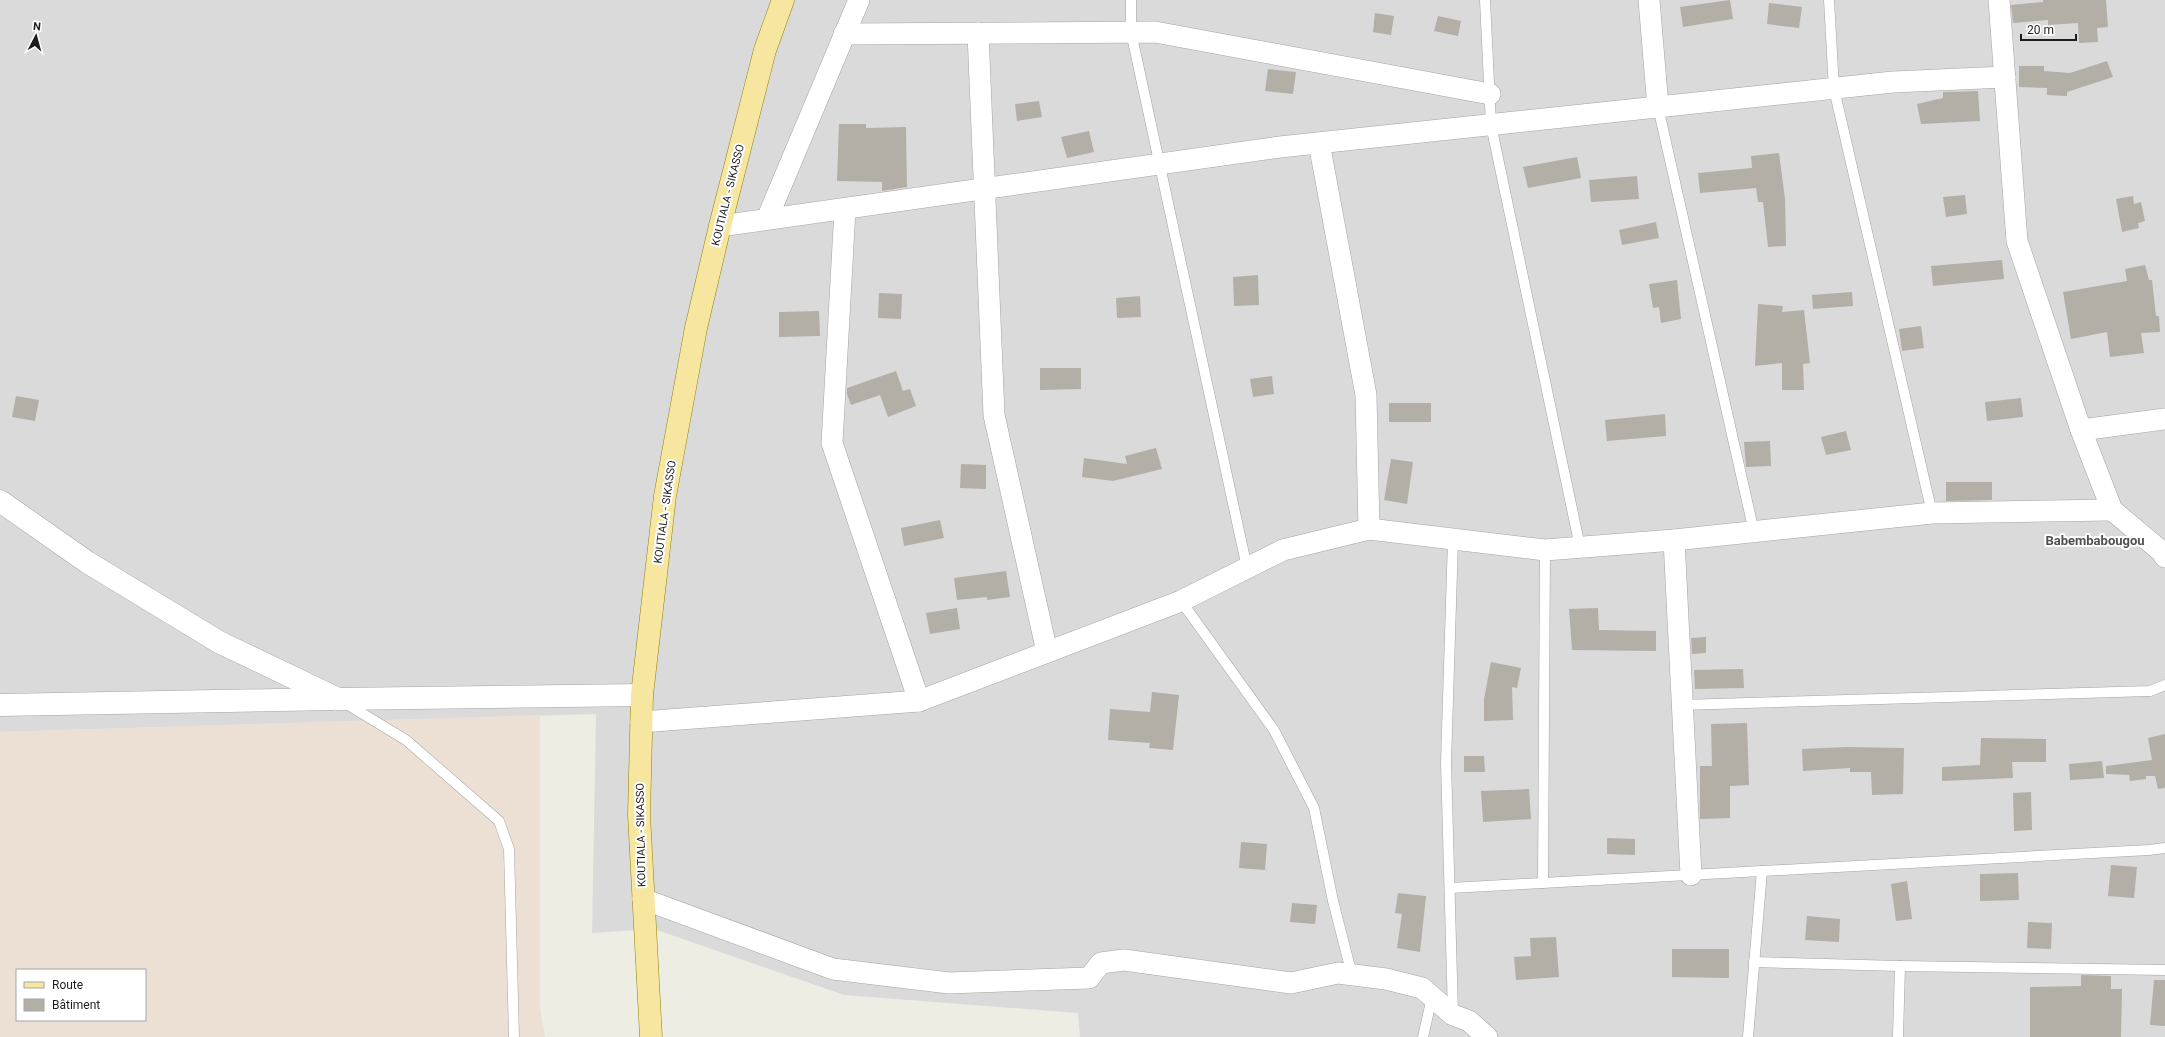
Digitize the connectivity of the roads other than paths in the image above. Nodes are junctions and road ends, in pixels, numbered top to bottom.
1 (783, 0) edge
2 (859, 0) edge
3 (1131, 0) edge
4 (1485, 0) edge
5 (1649, 0) edge
6 (1829, 0) edge
7 (1999, 0) edge
8 (1131, 32) junction
9 (978, 33) junction
10 (844, 34) junction
11 (2005, 77) junction
12 (1834, 88) junction
13 (1490, 94) junction
14 (1658, 107) junction
15 (1491, 125) junction
16 (1319, 144) junction
17 (1161, 164) junction
18 (984, 189) junction
19 (845, 208) junction
20 (767, 219) junction
21 (720, 226) junction
22 (2165, 419) edge
23 (2081, 430) junction
24 (0, 501) edge
25 (2112, 510) junction
26 (1932, 513) junction
27 (1369, 529) junction
28 (1754, 532) junction
29 (1453, 540) junction
30 (1674, 540) junction
31 (1580, 547) junction
32 (1545, 550) junction
33 (2164, 554) edge
34 (1247, 568) junction
35 (1181, 601) junction
36 (1047, 652) junction
37 (2165, 685) edge
38 (642, 694) junction
39 (338, 699) junction
40 (919, 701) junction
41 (0, 705) edge
42 (1681, 706) junction
43 (641, 722) junction
44 (2165, 848) edge
45 (1762, 871) junction
46 (1691, 875) junction
47 (1543, 883) junction
48 (1450, 888) junction
49 (643, 899) junction
50 (1754, 962) junction
51 (1900, 966) junction
52 (2165, 970) edge
53 (1352, 975) junction
54 (1432, 996) junction
55 (1454, 1015) junction
56 (514, 1037) edge
57 (651, 1037) edge
58 (1423, 1037) edge
59 (1487, 1037) edge
60 (1748, 1037) edge
61 (1898, 1037) edge

1 - 21 main road, KOUTIALA - SIKASSO
2 - 10 street
3 - 8 lane
4 - 13 lane
5 - 14 street
6 - 12 lane
7 - 11 street
8 - 9 street
8 - 13 street
8 - 17 lane
9 - 10 street
9 - 18 street
10 - 20 street
11 - 12 street
11 - 23 street
12 - 14 street
12 - 26 lane
13 - 15 lane
14 - 15 street
14 - 28 lane
15 - 16 street
15 - 31 lane
16 - 17 street
16 - 27 street
17 - 18 street
17 - 34 lane
18 - 19 street
18 - 36 street
19 - 20 street
19 - 40 street
20 - 21 street
21 - 38 main road, KOUTIALA - SIKASSO
22 - 23 street
23 - 25 street
24 - 39 street
25 - 26 street
25 - 33 street
26 - 28 street
27 - 29 street
27 - 34 street
28 - 30 street
29 - 32 street
29 - 48 lane
30 - 31 street
30 - 42 street
31 - 32 street
32 - 47 lane
34 - 35 street
35 - 36 street
35 - 53 lane
36 - 40 street
37 - 42 lane
38 - 39 street
38 - 43 main road, KOUTIALA - SIKASSO
39 - 41 street
39 - 56 lane
40 - 43 street
42 - 46 street
43 - 49 main road, KOUTIALA - SIKASSO
44 - 45 lane
45 - 46 lane
45 - 50 lane
46 - 47 lane
47 - 48 lane
48 - 55 lane
49 - 53 street
49 - 57 main road, KOUTIALA - SIKASSO
50 - 51 lane
50 - 60 lane
51 - 52 lane
51 - 61 lane
53 - 54 street
54 - 55 street
54 - 58 lane
55 - 59 street

